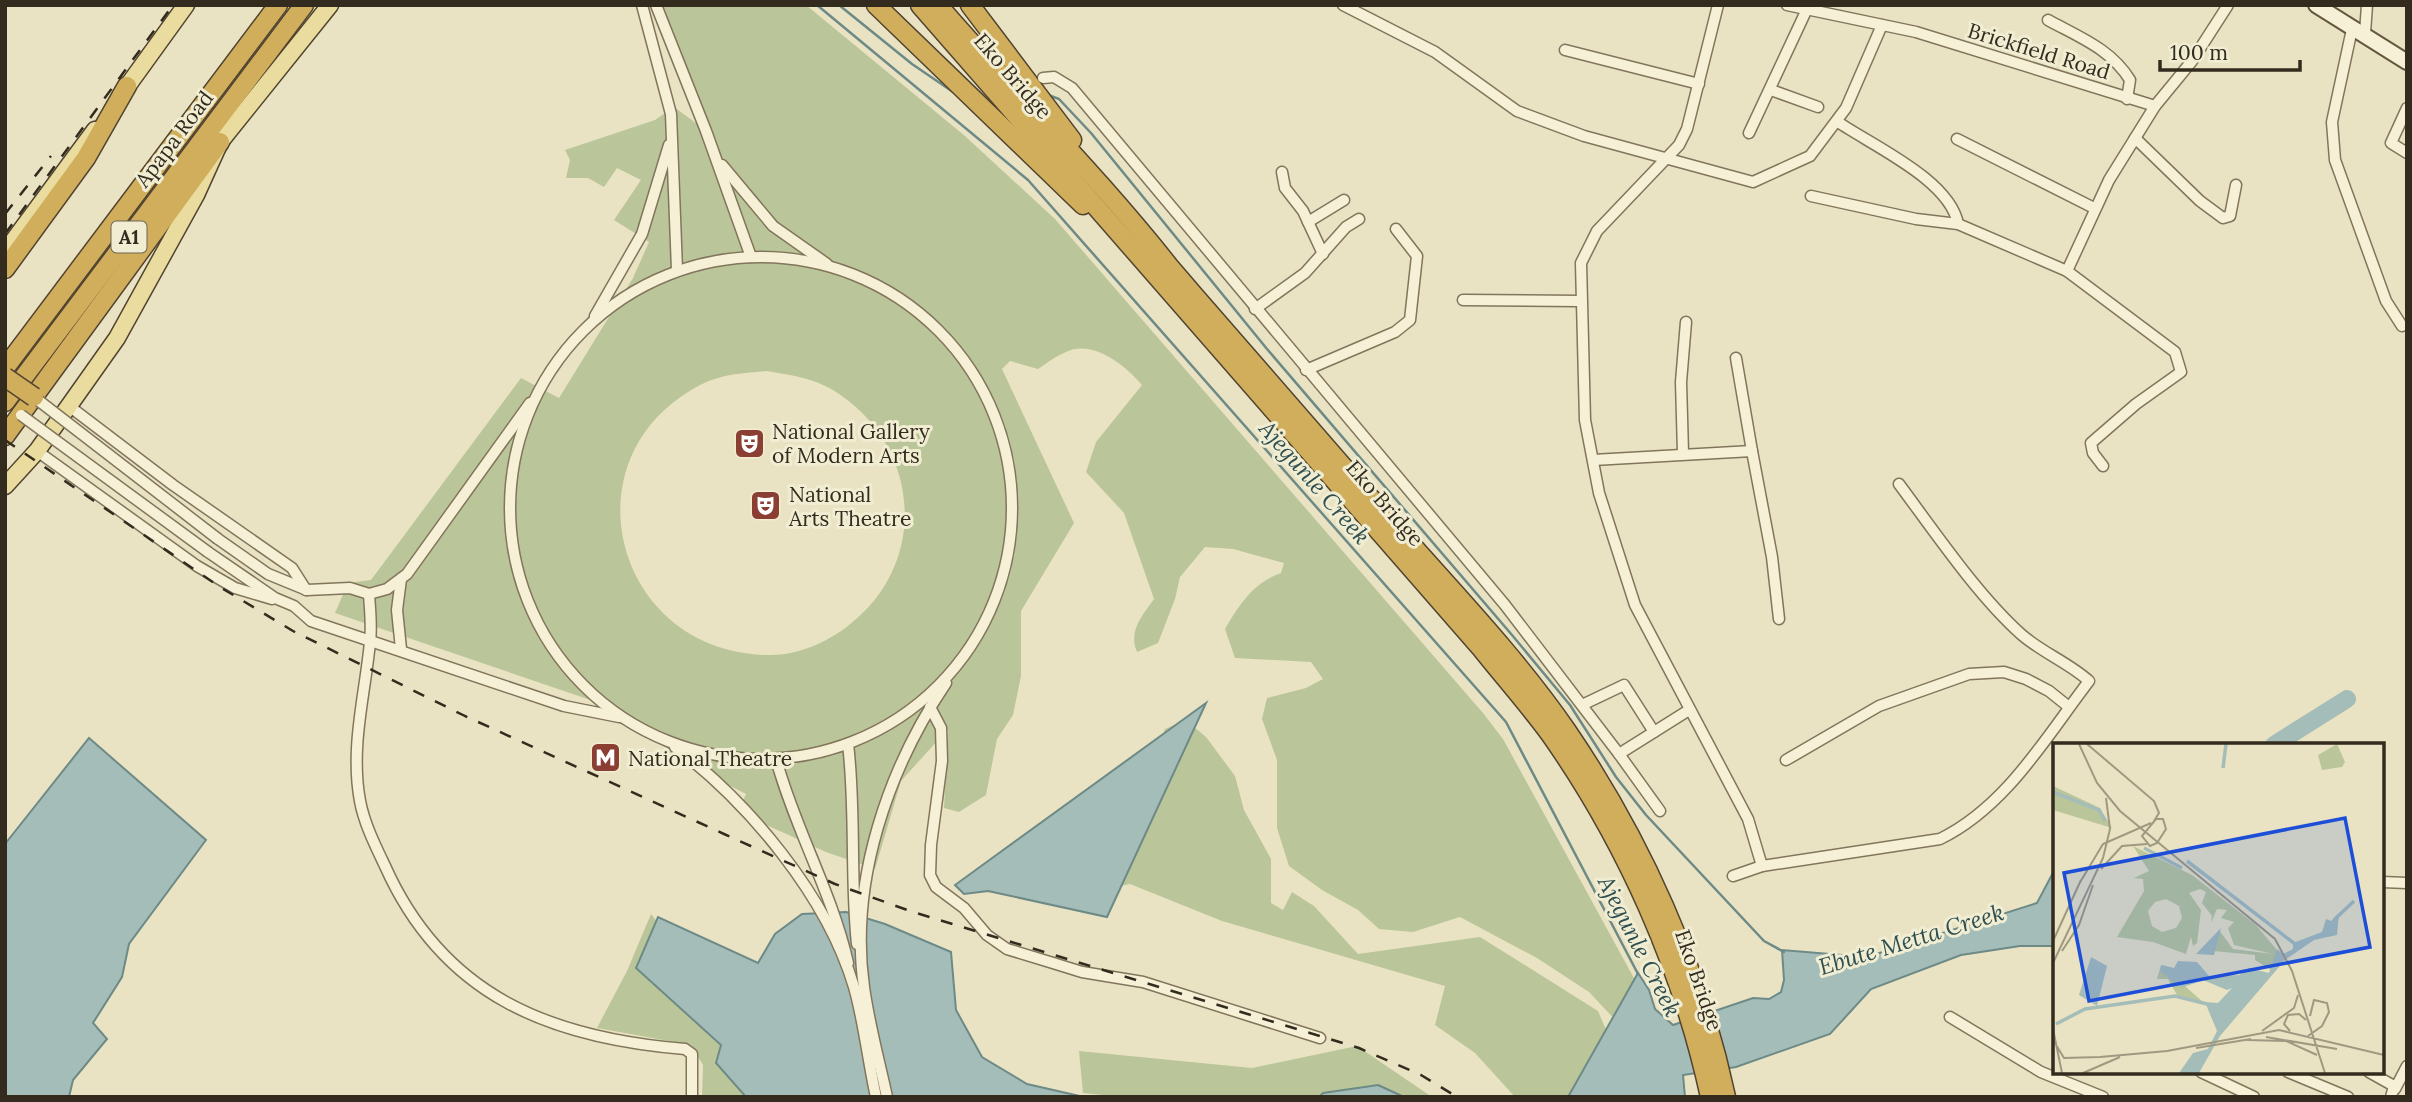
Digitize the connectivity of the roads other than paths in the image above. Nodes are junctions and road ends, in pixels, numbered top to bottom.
1 (186, 5) edge
2 (278, 5) edge
3 (304, 5) edge
4 (330, 5) edge
5 (642, 5) edge
6 (656, 5) edge
7 (876, 5) edge
8 (920, 5) edge
9 (938, 5) edge
10 (971, 5) edge
11 (1343, 5) edge
12 (1718, 5) edge
13 (1787, 5) edge
14 (2228, 5) edge
15 (2316, 5) edge
16 (2367, 5) edge
17 (1807, 9) junction
18 (2048, 20) dead end
19 (1882, 25) junction
20 (2359, 31) junction
21 (1565, 50) dead end
22 (2407, 62) edge
23 (1043, 78) dead end
24 (1699, 84) junction
25 (127, 86) junction
26 (1771, 90) junction
27 (2127, 99) junction
28 (2155, 106) junction
29 (1818, 107) dead end
30 (2407, 108) edge
31 (1838, 122) junction
32 (672, 131) junction
33 (706, 131) junction
34 (1749, 133) dead end
35 (2135, 138) junction
36 (1957, 139) dead end
37 (220, 142) junction
38 (2407, 153) edge
39 (1665, 156) junction
40 (1282, 172) dead end
41 (2236, 185) dead end
42 (1811, 196) dead end
43 (1344, 200) dead end
44 (1122, 208) junction
45 (2094, 208) junction
46 (1359, 219) dead end
47 (1308, 222) junction
48 (1958, 224) junction
49 (1396, 229) dead end
50 (1127, 243) junction
51 (5, 252) edge
52 (1323, 254) junction
53 (751, 257) junction
54 (834, 268) junction
55 (5, 269) edge
56 (677, 270) junction
57 (2067, 271) junction
58 (1463, 300) dead end
59 (1580, 301) junction
60 (1255, 309) junction
61 (1686, 321) dead end
62 (592, 322) junction
63 (2402, 326) dead end
64 (1736, 358) dead end
65 (5, 368) edge
66 (1306, 370) junction
67 (5, 377) edge
68 (34, 397) junction
69 (534, 397) junction
70 (5, 403) edge
71 (69, 406) junction
72 (21, 415) junction
73 (5, 436) edge
74 (37, 450) junction
75 (1752, 451) junction
76 (1683, 453) junction
77 (1592, 460) junction
78 (2103, 466) dead end
79 (1899, 484) dead end
80 (5, 486) edge
81 (401, 579) junction
82 (307, 590) junction
83 (369, 594) junction
84 (294, 606) junction
85 (1779, 619) dead end
86 (370, 639) junction
87 (401, 649) junction
88 (955, 670) junction
89 (1582, 705) junction
90 (930, 707) junction
91 (2069, 707) junction
92 (1689, 710) junction
93 (619, 718) junction
94 (1654, 732) junction
95 (667, 741) junction
96 (848, 744) junction
97 (1619, 754) junction
98 (776, 759) junction
99 (1786, 760) dead end
100 (1660, 811) dead end
101 (1762, 866) junction
102 (1733, 876) dead end
103 (2384, 882) edge
104 (2407, 883) edge
105 (859, 893) junction
106 (858, 986) junction
107 (1950, 1017) dead end
108 (1320, 1038) dead end
109 (2407, 1066) edge
110 (2205, 1074) edge
111 (2293, 1074) edge
112 (2371, 1074) edge
113 (2393, 1093) edge
114 (692, 1097) edge
115 (876, 1097) edge
116 (887, 1097) edge
117 (1710, 1097) edge
118 (1726, 1097) edge
119 (2103, 1097) edge
120 (2253, 1097) edge
121 (2348, 1097) edge

1 - 25 main road
2 - 65 highway, Apapa Road / A1
3 - 70 highway, Apapa Road / A1
4 - 37 main road
5 - 32 street
6 - 33 street
7 - 50 highway
8 - 50 highway, Eko Bridge
9 - 44 highway, Eko Bridge
10 - 44 highway
11 - 39 street
12 - 24 street
13 - 17 street, Brickfield Road
14 - 28 street
15 - 20 street
16 - 20 street
17 - 19 street, Brickfield Road
17 - 26 street
18 - 27 street
19 - 27 street, Brickfield Road
19 - 31 street
20 - 22 street
20 - 63 street
21 - 24 street
23 - 60 street
24 - 39 street
25 - 51 main road
25 - 55 highway
26 - 29 street
26 - 34 street
27 - 28 street, Brickfield Road
28 - 35 street
30 - 38 street
31 - 39 street
31 - 48 street
32 - 56 street
32 - 62 street
33 - 53 street
33 - 54 street
35 - 41 street
35 - 45 street
36 - 45 street
37 - 68 highway
37 - 71 main road
39 - 59 street
40 - 47 street
42 - 48 street
43 - 47 street
44 - 118 highway, Eko Bridge
45 - 57 street
46 - 52 street
47 - 52 street
48 - 57 street
49 - 66 street
50 - 117 highway, Eko Bridge
52 - 60 street
53 - 54 street
53 - 56 street
54 - 88 street
56 - 62 street
57 - 78 street
58 - 59 street
59 - 77 street
60 - 66 street
61 - 76 street
62 - 69 street
64 - 75 street
66 - 89 street
67 - 68 highway, bridge
68 - 72 highway
68 - 82 street, bridge
69 - 81 street
69 - 93 street
70 - 72 highway
71 - 74 main road
71 - 82 street
72 - 73 highway
72 - 84 street, bridge
74 - 80 main road
74 - 84 street
75 - 76 street
75 - 85 street
76 - 77 street
77 - 92 street
79 - 91 street
81 - 83 street
81 - 87 street
82 - 83 street
83 - 86 street
84 - 86 street
86 - 87 street
86 - 114 street
87 - 93 street
88 - 90 street
88 - 96 street
89 - 94 street
89 - 97 street
90 - 105 street
90 - 108 street
91 - 99 street
91 - 101 street
92 - 94 street
92 - 101 street
93 - 95 street
94 - 97 street
95 - 98 street
95 - 106 street
96 - 98 street
96 - 105 street
97 - 100 street
98 - 106 street
101 - 102 street
103 - 104 street
105 - 106 street
106 - 115 street
106 - 116 street
107 - 119 street
109 - 113 street
110 - 120 street
111 - 121 street
112 - 113 street

